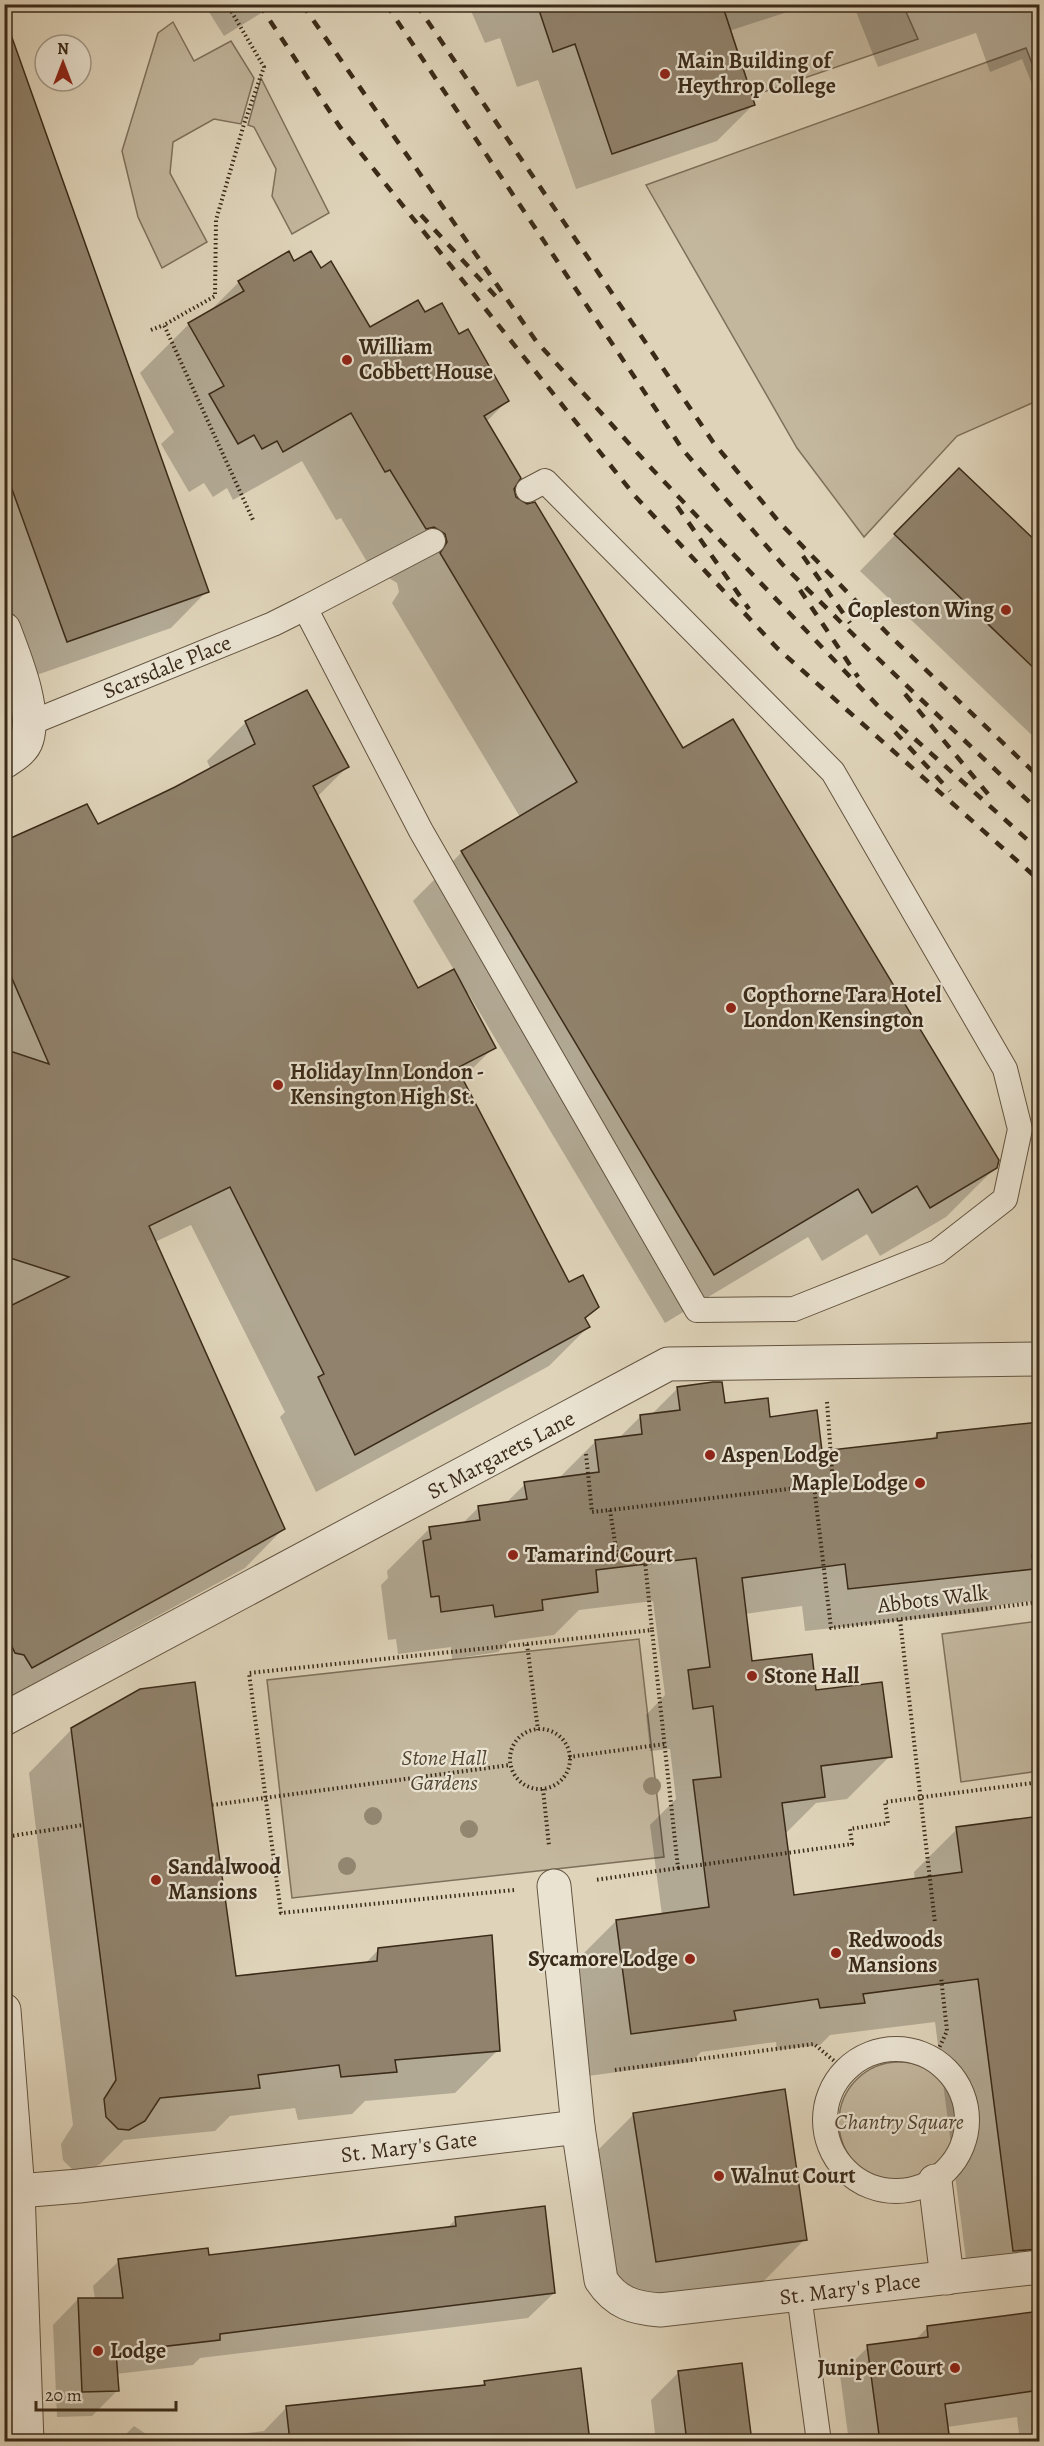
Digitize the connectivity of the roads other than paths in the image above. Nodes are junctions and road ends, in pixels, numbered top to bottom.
1 (528, 490) dead end
2 (433, 541) dead end
3 (305, 608) junction
4 (4, 629) edge
5 (28, 724) junction
6 (4, 762) edge
7 (1040, 1359) edge
8 (4, 1719) edge
9 (554, 1886) road end
10 (4, 2010) edge
11 (578, 2127) junction
12 (935, 2181) junction
13 (18, 2191) junction
14 (1040, 2267) edge
15 (947, 2278) junction
16 (799, 2295) junction
17 (20, 2438) edge
18 (819, 2442) edge

1 - 3 lane
2 - 3 lane, Scarsdale Place
3 - 5 lane, Scarsdale Place
4 - 5 street
5 - 6 street
7 - 8 street, St Margarets Lane
9 - 11 street
10 - 13 street
11 - 13 street, St. Mary's Gate
11 - 16 street, St. Mary's Place
12 - 12 lane
12 - 15 street
13 - 17 street
14 - 15 street, St. Mary's Place
15 - 16 street, St. Mary's Place
16 - 18 lane

